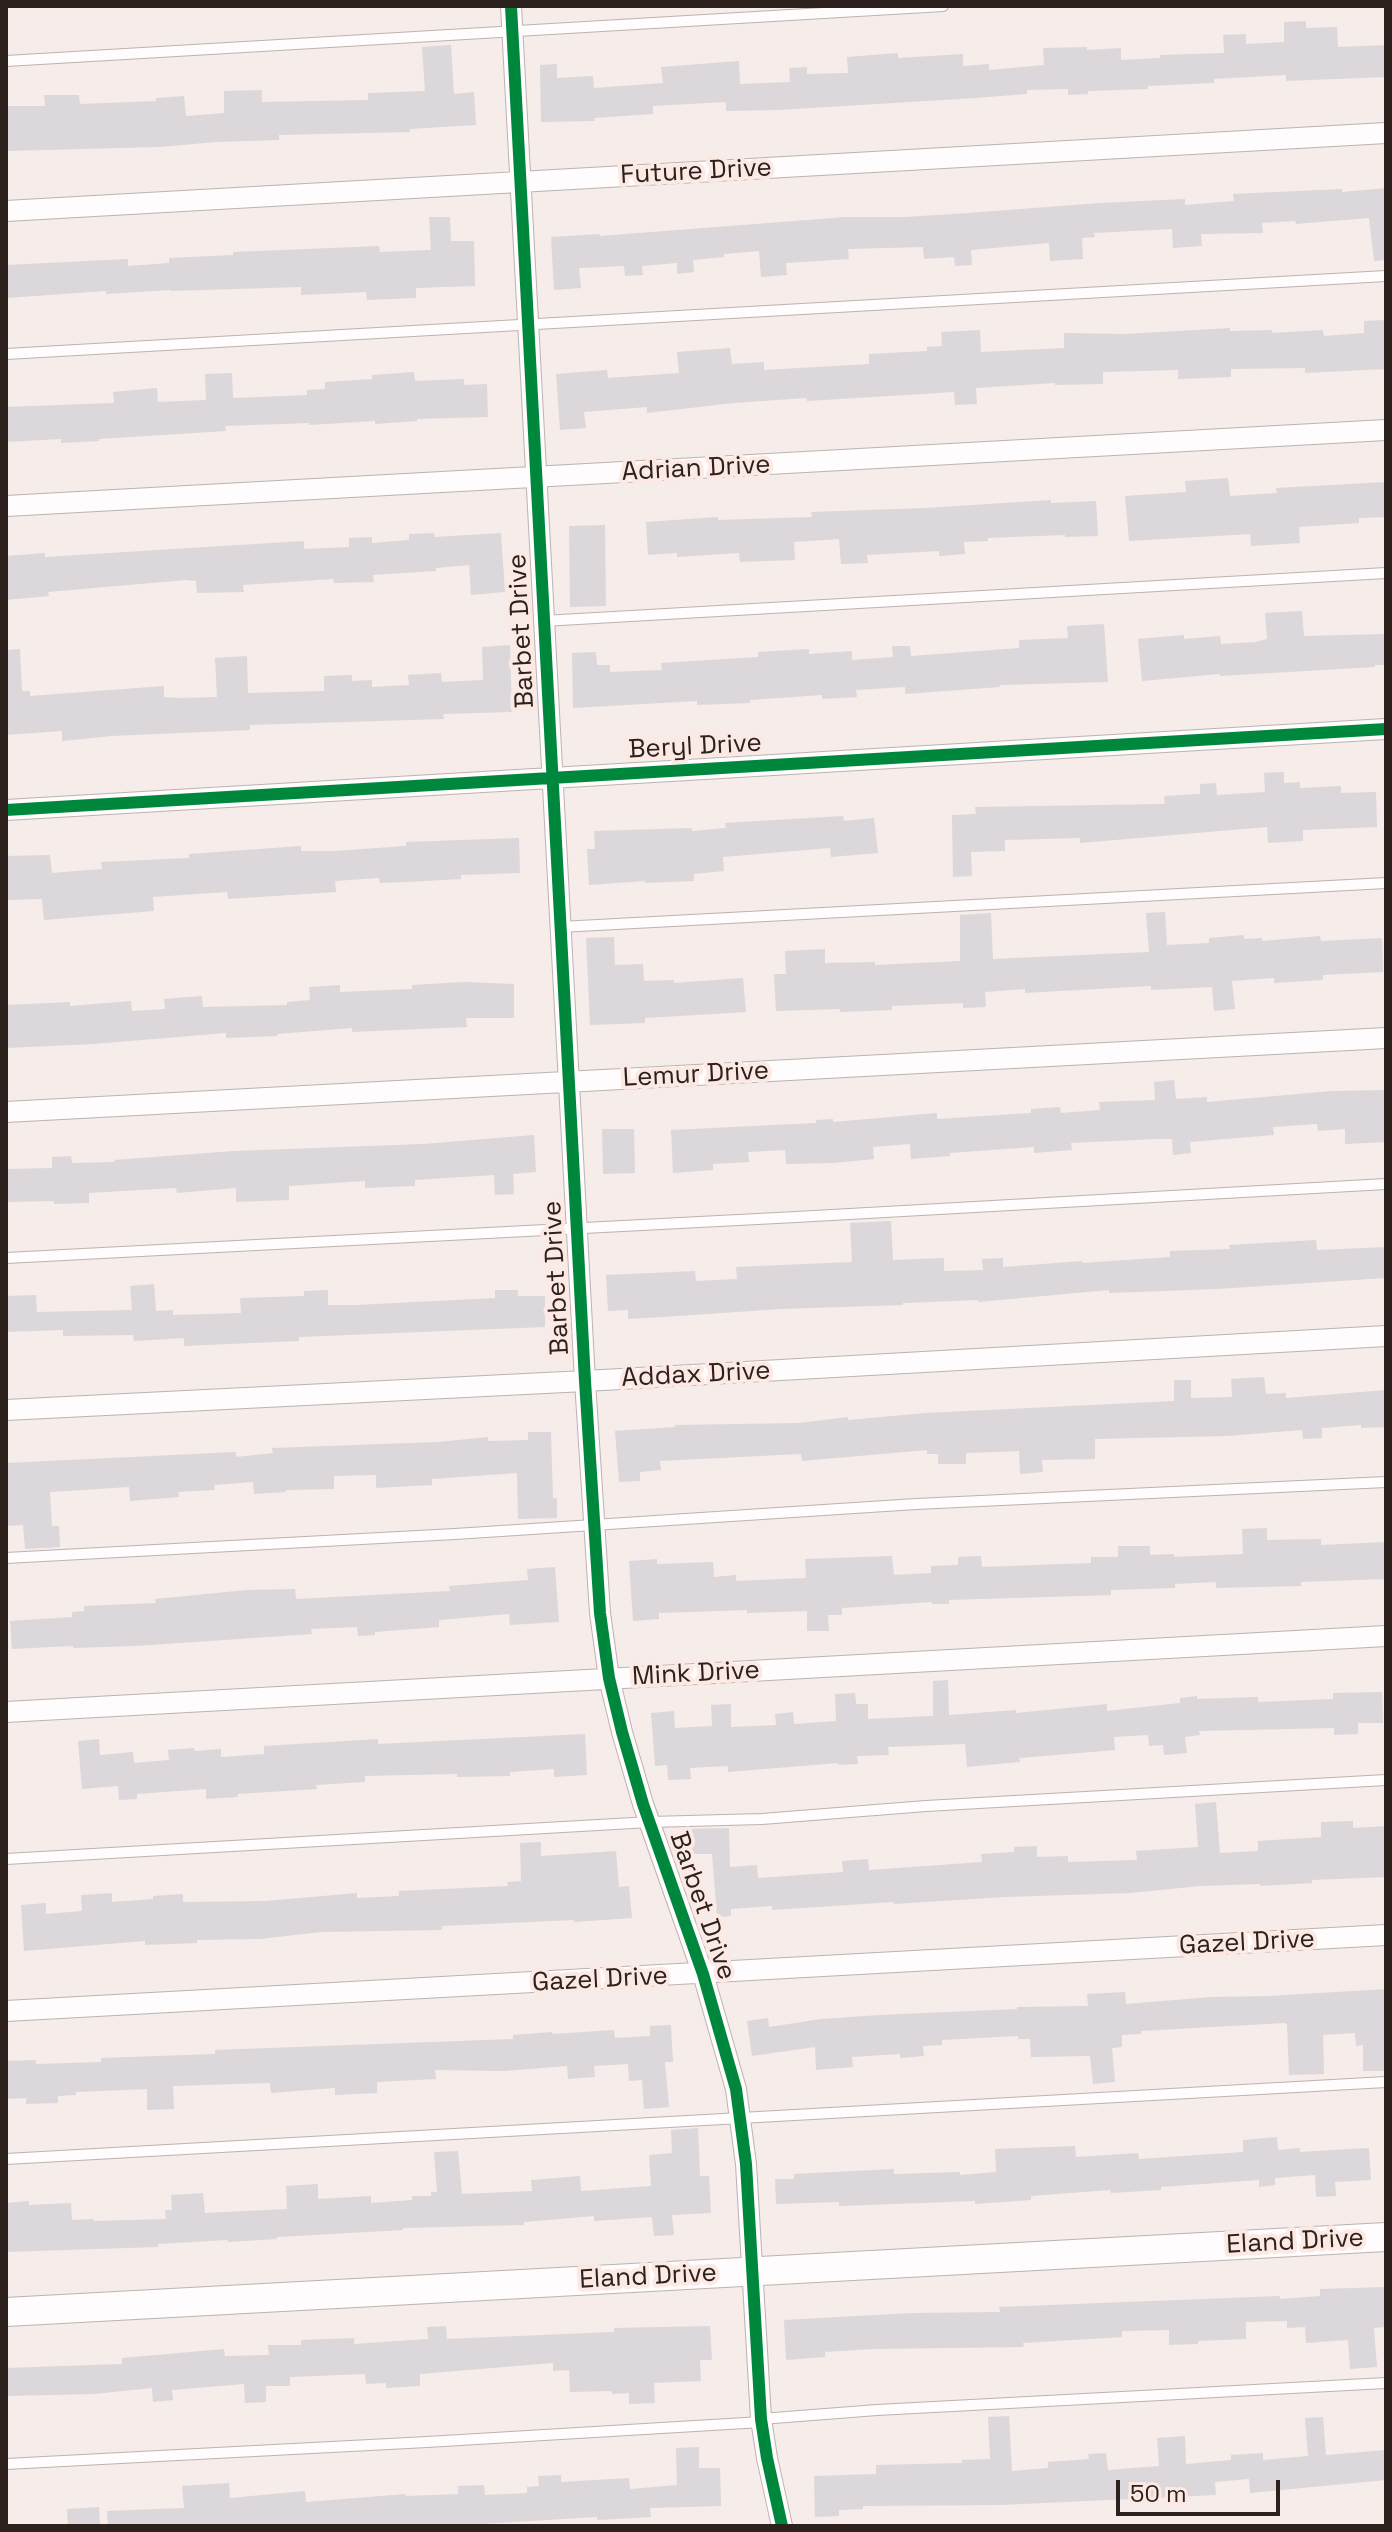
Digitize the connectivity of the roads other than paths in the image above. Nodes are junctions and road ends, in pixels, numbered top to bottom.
1 (511, 6) edge
2 (943, 6) edge
3 (513, 31) junction
4 (6, 61) edge
5 (1386, 133) edge
6 (521, 182) junction
7 (6, 211) edge
8 (1386, 276) edge
9 (527, 324) junction
10 (6, 354) edge
11 (1386, 430) edge
12 (536, 478) junction
13 (6, 506) edge
14 (1386, 573) edge
15 (543, 621) junction
16 (1386, 729) edge
17 (552, 777) junction
18 (6, 810) edge
19 (1386, 883) edge
20 (560, 927) junction
21 (1386, 1038) edge
22 (569, 1082) junction
23 (6, 1112) edge
24 (1386, 1184) edge
25 (577, 1228) junction
26 (6, 1258) edge
27 (1386, 1336) edge
28 (585, 1381) junction
29 (6, 1410) edge
30 (1386, 1482) edge
31 (593, 1525) junction
32 (6, 1558) edge
33 (1386, 1636) edge
34 (609, 1678) junction
35 (6, 1712) edge
36 (1386, 1780) edge
37 (650, 1822) junction
38 (6, 1859) edge
39 (1386, 1935) edge
40 (703, 1974) junction
41 (6, 2011) edge
42 (1386, 2082) edge
43 (740, 2119) junction
44 (6, 2159) edge
45 (1386, 2237) edge
46 (754, 2272) junction
47 (6, 2312) edge
48 (1386, 2383) edge
49 (762, 2420) junction
50 (6, 2464) edge
51 (782, 2526) edge

1 - 3 street, Barbet Drive
2 - 3 lane
3 - 4 lane
3 - 6 street, Barbet Drive
5 - 6 street, Future Drive
6 - 7 street, Future Drive
6 - 9 street, Barbet Drive
8 - 9 lane
9 - 10 lane
9 - 12 street, Barbet Drive
11 - 12 street, Adrian Drive
12 - 13 street, Adrian Drive
12 - 15 street, Barbet Drive
14 - 15 lane
15 - 17 street, Barbet Drive
16 - 17 street, Beryl Drive
17 - 18 street, Beryl Drive
17 - 20 street, Barbet Drive
19 - 20 lane
20 - 22 street, Barbet Drive
21 - 22 street, Lemur Drive
22 - 23 street, Lemur Drive
22 - 25 street, Barbet Drive
24 - 25 lane
25 - 26 lane
25 - 28 street, Barbet Drive
27 - 28 street, Addax Drive
28 - 29 street, Addax Drive
28 - 31 street, Barbet Drive
30 - 31 lane
31 - 32 lane
31 - 34 street, Barbet Drive
33 - 34 street, Mink Drive
34 - 35 street, Mink Drive
34 - 37 street, Barbet Drive
36 - 37 lane
37 - 38 lane
37 - 40 street, Barbet Drive
39 - 40 street, Gazel Drive
40 - 41 street, Gazel Drive
40 - 43 street, Barbet Drive
42 - 43 lane
43 - 44 lane
43 - 46 street, Barbet Drive
45 - 46 street, Eland Drive
46 - 47 street, Eland Drive
46 - 49 street, Barbet Drive
48 - 49 lane
49 - 50 lane
49 - 51 street, Barbet Drive

